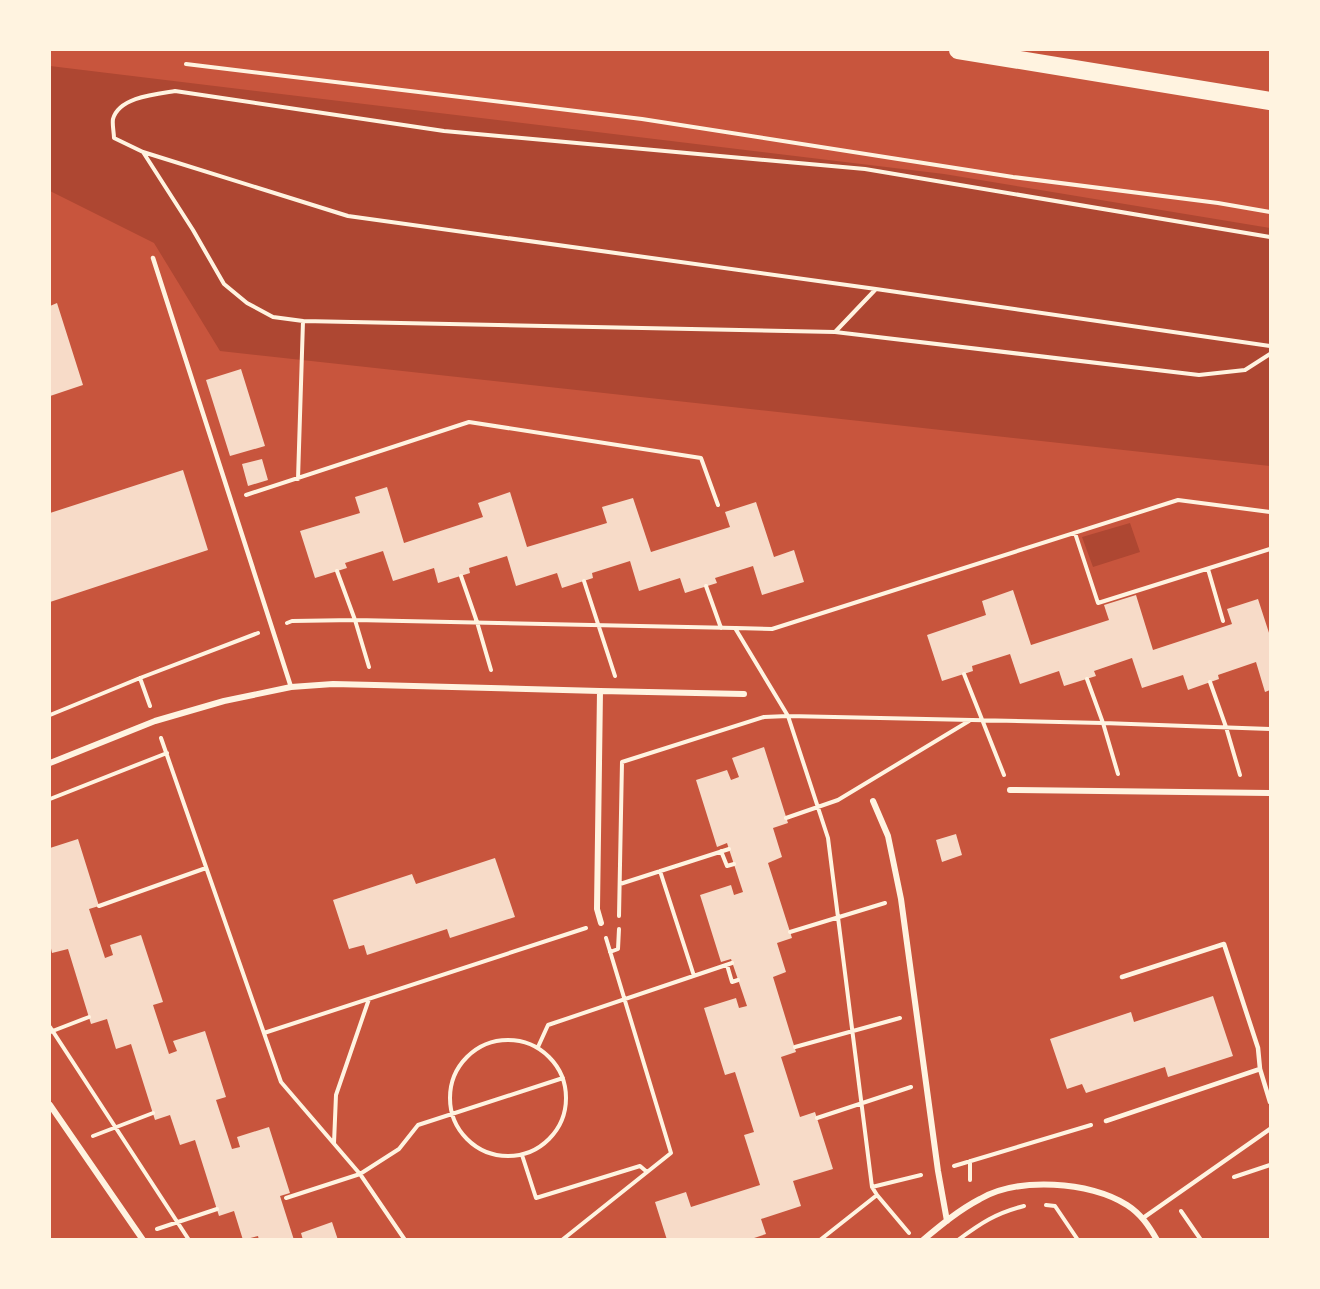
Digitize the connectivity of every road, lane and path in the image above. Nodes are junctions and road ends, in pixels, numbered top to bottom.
1 (958, 50) edge
2 (186, 64) dead end
3 (1270, 101) edge
4 (143, 152) junction
5 (1270, 212) edge
6 (1270, 237) edge
7 (153, 258) dead end
8 (876, 289) junction
9 (303, 321) junction
10 (835, 332) junction
11 (1270, 346) edge
12 (1270, 354) edge
13 (298, 479) junction
14 (231, 500) junction
15 (718, 505) dead end
16 (1270, 513) edge
17 (1075, 533) junction
18 (1270, 549) edge
19 (1208, 569) junction
20 (338, 571) dead end
21 (461, 576) dead end
22 (584, 581) dead end
23 (706, 586) dead end
24 (356, 620) junction
25 (1223, 621) dead end
26 (477, 622) junction
27 (599, 625) junction
28 (280, 626) dead end
29 (721, 628) junction
30 (735, 628) junction
31 (264, 631) dead end
32 (964, 674) dead end
33 (140, 678) junction
34 (1087, 679) dead end
35 (1210, 682) dead end
36 (375, 685) junction
37 (291, 687) junction
38 (497, 688) junction
39 (600, 691) junction
40 (619, 691) junction
41 (744, 694) dead end
42 (151, 708) dead end
43 (50, 715) edge
44 (788, 716) junction
45 (970, 720) junction
46 (982, 721) junction
47 (1103, 723) junction
48 (1226, 727) junction
49 (1270, 729) edge
50 (160, 735) dead end
51 (167, 753) junction
52 (50, 764) edge
53 (1010, 790) joint
54 (1123, 792) junction
55 (1246, 793) junction
56 (1270, 793) edge
57 (50, 799) edge
58 (873, 801) dead end
59 (818, 807) junction
60 (786, 818) dead end
61 (729, 849) dead end
62 (721, 851) junction
63 (734, 864) dead end
64 (206, 868) junction
65 (660, 871) junction
66 (620, 884) junction
67 (901, 899) junction
68 (99, 906) dead end
69 (619, 916) dead end
70 (838, 917) junction
71 (601, 923) junction
72 (619, 927) dead end
73 (790, 932) dead end
74 (610, 952) junction
75 (732, 963) dead end
76 (727, 965) junction
77 (694, 976) junction
78 (1122, 977) dead end
79 (738, 980) dead end
80 (369, 999) junction
81 (624, 999) junction
82 (916, 1013) junction
83 (89, 1017) dead end
84 (50, 1030) edge
85 (853, 1031) junction
86 (264, 1033) junction
87 (538, 1047) junction
88 (795, 1047) dead end
89 (1260, 1069) junction
90 (563, 1078) junction
91 (926, 1082) junction
92 (861, 1102) junction
93 (1270, 1102) edge
94 (50, 1105) edge
95 (153, 1113) dead end
96 (452, 1114) junction
97 (817, 1118) dead end
98 (1106, 1121) joint
99 (115, 1128) junction
100 (1270, 1129) edge
101 (75, 1142) junction
102 (334, 1144) junction
103 (522, 1155) junction
104 (970, 1161) junction
105 (954, 1166) dead end
106 (647, 1172) junction
107 (360, 1174) junction
108 (924, 1175) dead end
109 (970, 1180) dead end
110 (872, 1187) junction
111 (877, 1195) junction
112 (286, 1198) dead end
113 (1169, 1200) junction
114 (1041, 1204) dead end
115 (1032, 1205) dead end
116 (217, 1209) dead end
117 (1143, 1218) junction
118 (947, 1221) junction
119 (177, 1223) junction
120 (909, 1234) dead end
121 (141, 1237) edge
122 (189, 1239) edge
123 (405, 1239) edge
124 (562, 1239) edge
125 (820, 1239) edge
126 (923, 1239) edge
127 (958, 1239) edge
128 (1078, 1239) edge
129 (1157, 1239) edge
130 (1202, 1239) edge

1 - 3 highway
2 - 5 path
4 - 6 path
4 - 8 path
4 - 9 path
7 - 14 lane
8 - 10 path
8 - 11 path
9 - 10 path
9 - 13 path
10 - 12 path
13 - 14 path
13 - 15 path
14 - 37 lane
16 - 17 path
17 - 19 path
17 - 30 path
18 - 19 path
19 - 25 path
20 - 24 path
21 - 26 path
22 - 27 path
23 - 29 path
24 - 26 path
24 - 28 path
24 - 36 path
26 - 27 path
26 - 38 path
27 - 29 path
27 - 40 path
29 - 30 path
30 - 44 path
31 - 33 path
32 - 46 path
33 - 42 path
33 - 43 path
34 - 47 path
35 - 48 path
36 - 37 street
36 - 38 street
37 - 52 street
38 - 39 street
39 - 40 street
39 - 71 street
40 - 41 street
44 - 45 path
44 - 59 path
44 - 66 path
45 - 46 path
45 - 59 path
46 - 47 path
46 - 53 path
47 - 48 path
47 - 54 path
48 - 49 path
48 - 55 path
50 - 51 path
51 - 57 path
51 - 64 path
53 - 54 street
54 - 55 street
55 - 56 street
58 - 67 street
59 - 60 path
59 - 70 path
61 - 62 path
62 - 63 path
62 - 65 path
64 - 68 path
64 - 86 path
65 - 66 path
65 - 77 path
66 - 69 path
67 - 70 path
67 - 82 street
70 - 73 path
70 - 85 path
71 - 74 path
71 - 80 path
72 - 74 path
74 - 81 path
75 - 76 path
76 - 77 path
76 - 79 path
77 - 81 path
78 - 89 lane
80 - 86 path
80 - 102 path
81 - 87 path
81 - 106 path
82 - 85 path
82 - 91 street
83 - 84 path
84 - 99 path
85 - 88 path
85 - 92 path
86 - 102 path
87 - 90 path
87 - 96 path
89 - 93 lane
89 - 98 lane
90 - 96 path
90 - 103 path
91 - 92 path
91 - 118 street
92 - 97 path
92 - 110 path
94 - 101 street
95 - 99 path
96 - 103 path
96 - 107 path
98 - 104 path
99 - 101 path
99 - 119 path
100 - 113 lane
101 - 121 street
102 - 107 path
103 - 106 path
104 - 105 path
104 - 109 path
106 - 124 path
107 - 112 path
107 - 123 path
108 - 110 path
110 - 111 path
111 - 120 path
111 - 125 path
113 - 117 lane
113 - 130 path
114 - 128 path
115 - 127 path
116 - 119 path
117 - 118 street
117 - 129 street
118 - 126 street
119 - 121 path
119 - 122 path

